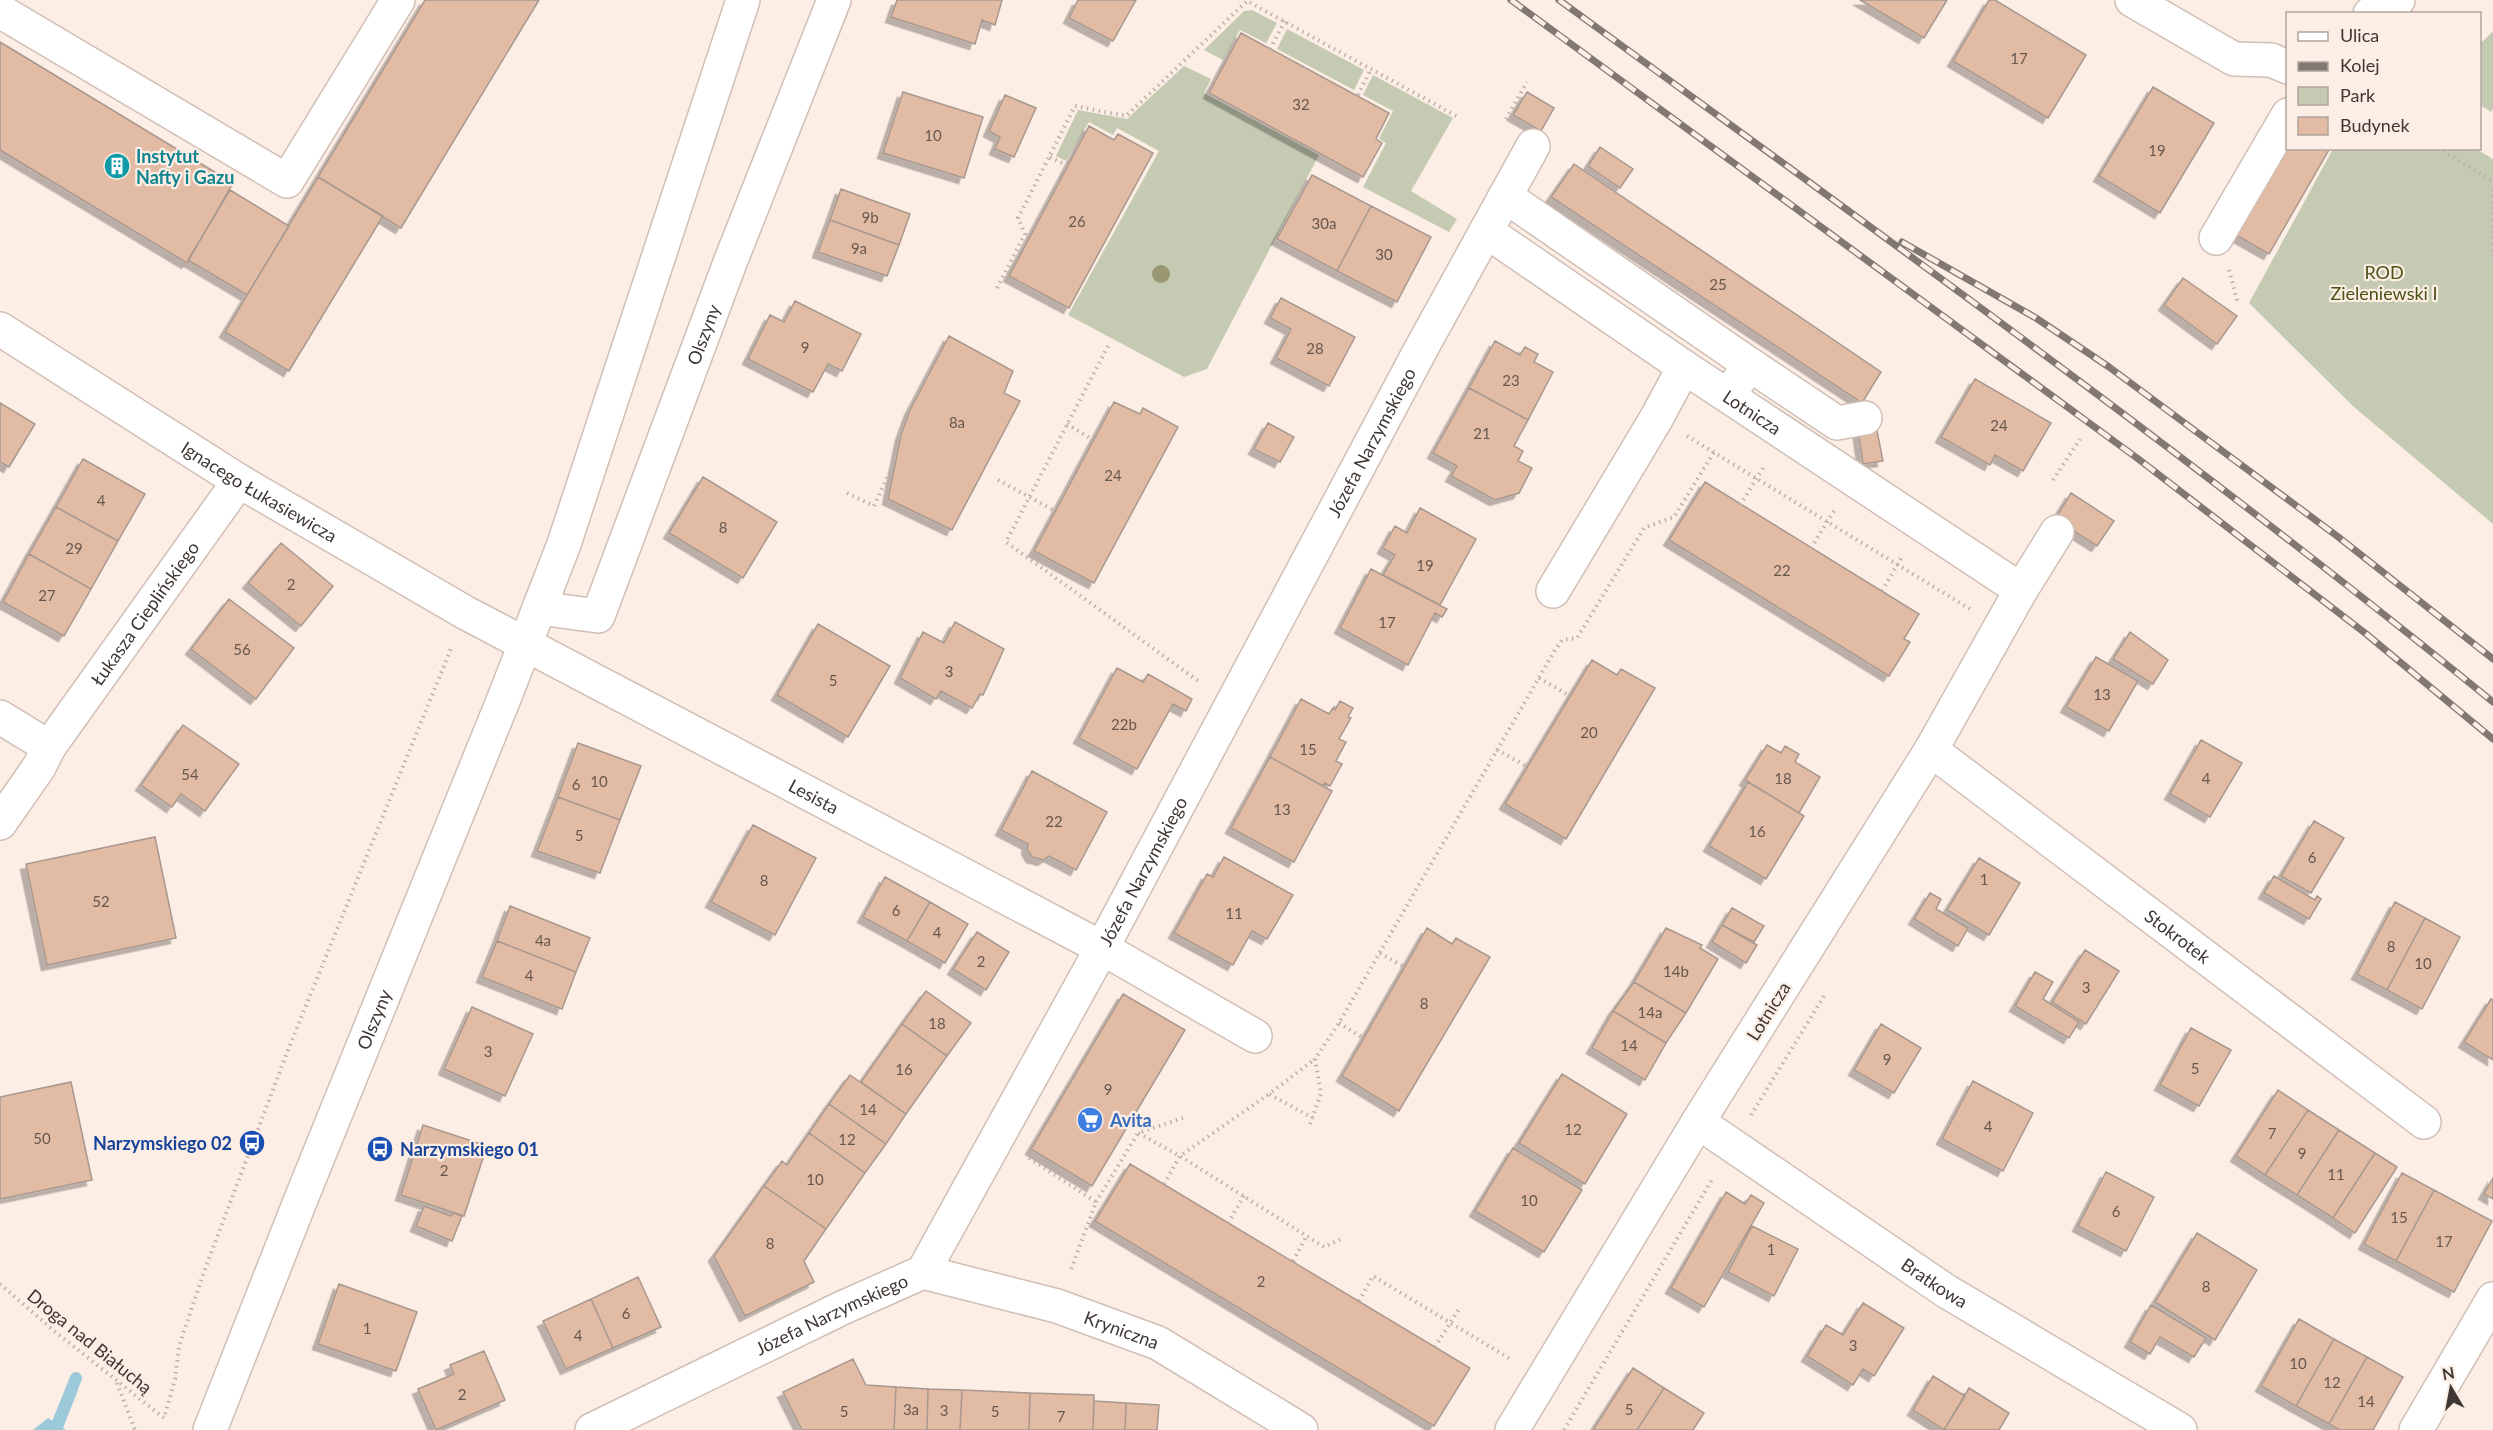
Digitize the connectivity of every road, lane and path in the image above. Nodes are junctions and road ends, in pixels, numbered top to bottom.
1 (398, 0) edge
2 (742, 0) edge
3 (834, 0) edge
4 (1247, 0) edge
5 (2132, 0) edge
6 (2398, 0) edge
7 (0, 11) edge
8 (2374, 12) edge
9 (1285, 21) junction
10 (1270, 49) dead end
11 (2282, 60) edge
12 (1371, 69) junction
13 (1527, 82) dead end
14 (1358, 95) dead end
15 (1460, 118) dead end
16 (2286, 118) edge
17 (1501, 127) dead end
18 (1533, 146) dead end
19 (2441, 150) edge
20 (1050, 157) junction
21 (1068, 166) dead end
22 (2493, 181) edge
23 (2493, 189) edge
24 (1505, 196) junction
25 (1486, 231) junction
26 (2216, 238) dead end
27 (2493, 258) edge
28 (997, 288) dead end
29 (0, 329) edge
30 (1108, 346) dead end
31 (1749, 364) junction
32 (1684, 367) junction
33 (1729, 396) junction
34 (1865, 418) dead end
35 (1656, 419) junction
36 (1067, 424) junction
37 (1784, 433) junction
38 (2080, 439) dead end
39 (1093, 440) dead end
40 (1714, 452) junction
41 (894, 463) dead end
42 (1756, 478) junction
43 (998, 480) dead end
44 (1854, 480) junction
45 (2053, 480) dead end
46 (239, 481) junction
47 (847, 493) dead end
48 (1029, 496) junction
49 (1740, 504) dead end
50 (1055, 511) dead end
51 (1827, 522) junction
52 (2057, 532) dead end
53 (1811, 548) dead end
54 (2020, 590) junction
55 (1553, 591) dead end
56 (539, 608) junction
57 (1967, 619) dead end
58 (452, 644) dead end
59 (525, 645) junction
60 (1539, 678) junction
61 (1203, 684) dead end
62 (1570, 696) dead end
63 (0, 717) edge
64 (49, 747) junction
65 (1497, 750) junction
66 (1930, 750) junction
67 (1528, 767) dead end
68 (0, 823) edge
69 (1102, 948) junction
70 (1380, 953) junction
71 (1404, 967) dead end
72 (1339, 1023) junction
73 (1255, 1036) dead end
74 (1363, 1038) dead end
75 (1315, 1059) junction
76 (1269, 1094) junction
77 (1313, 1118) junction
78 (1183, 1119) dead end
79 (1698, 1122) junction
80 (2424, 1122) dead end
81 (1310, 1124) dead end
82 (1138, 1133) junction
83 (1021, 1152) dead end
84 (1180, 1156) junction
85 (1164, 1184) dead end
86 (1244, 1196) junction
87 (1095, 1202) junction
88 (1228, 1222) dead end
89 (1307, 1235) junction
90 (1341, 1239) dead end
91 (1293, 1262) dead end
92 (923, 1272) junction
93 (0, 1284) edge
94 (2493, 1299) edge
95 (1359, 1301) dead end
96 (1057, 1306) junction
97 (1459, 1309) dead end
98 (1450, 1323) junction
99 (1435, 1347) dead end
100 (1518, 1364) dead end
101 (116, 1381) junction
102 (135, 1430) edge
103 (210, 1430) edge
104 (592, 1430) edge
105 (1301, 1430) edge
106 (1512, 1430) edge
107 (2180, 1430) edge
108 (2416, 1430) edge

1 - 7 street
2 - 56 street, Olszyny
3 - 56 street, Olszyny
4 - 9 path
4 - 20 path
5 - 11 street
6 - 8 street
9 - 10 path
9 - 12 path
12 - 14 path
12 - 15 path
13 - 17 path
16 - 26 street
18 - 24 street, Józefa Narzymskiego
19 - 22 path
20 - 21 path
20 - 28 path
23 - 27 path
24 - 25 street, Józefa Narzymskiego
24 - 31 street
25 - 32 street, Lotnicza
25 - 69 street, Józefa Narzymskiego
29 - 46 street, Ignacego Łukasiewicza
30 - 36 path
31 - 33 street
31 - 34 street
32 - 33 street, Lotnicza
32 - 35 street
33 - 37 street, Lotnicza
35 - 40 path
35 - 55 street
36 - 39 path
36 - 48 path
37 - 42 path
37 - 44 street, Lotnicza
38 - 45 path
40 - 42 path
40 - 60 path
41 - 47 path
42 - 49 path
42 - 51 path
43 - 48 path
44 - 51 path
44 - 54 street, Lotnicza
46 - 59 street, Ignacego Łukasiewicza
46 - 64 street, Łukasza Cieplińskiego
48 - 50 path
48 - 61 path
51 - 53 path
51 - 57 path
52 - 54 street, Lotnicza
54 - 66 street, Lotnicza
56 - 59 street, Olszyny
58 - 101 path, Droga nad Białuchą
59 - 69 street, Lesista
59 - 103 street, Olszyny
60 - 62 path
60 - 65 path
63 - 64 street
64 - 68 street, Łukasza Cieplińskiego
65 - 67 path
65 - 70 path
66 - 79 street, Lotnicza
66 - 80 street, Stokrotek
69 - 73 street, Lesista
69 - 92 street, Józefa Narzymskiego
70 - 71 path
70 - 72 path
72 - 74 path
72 - 75 path
75 - 76 path
75 - 77 path
76 - 77 path
76 - 84 path
77 - 81 path
78 - 82 path
79 - 106 street, Lotnicza
79 - 107 street, Bratkowa
82 - 84 path
82 - 87 path
83 - 87 path
84 - 85 path
84 - 86 path
86 - 88 path
86 - 89 path
87 - 96 path
89 - 90 path
89 - 91 path
92 - 96 street, Kryniczna
92 - 104 street, Józefa Narzymskiego
93 - 101 path, Droga nad Białuchą
94 - 108 street
95 - 98 path
96 - 105 street, Kryniczna
97 - 98 path
98 - 99 path
98 - 100 path
101 - 102 path

